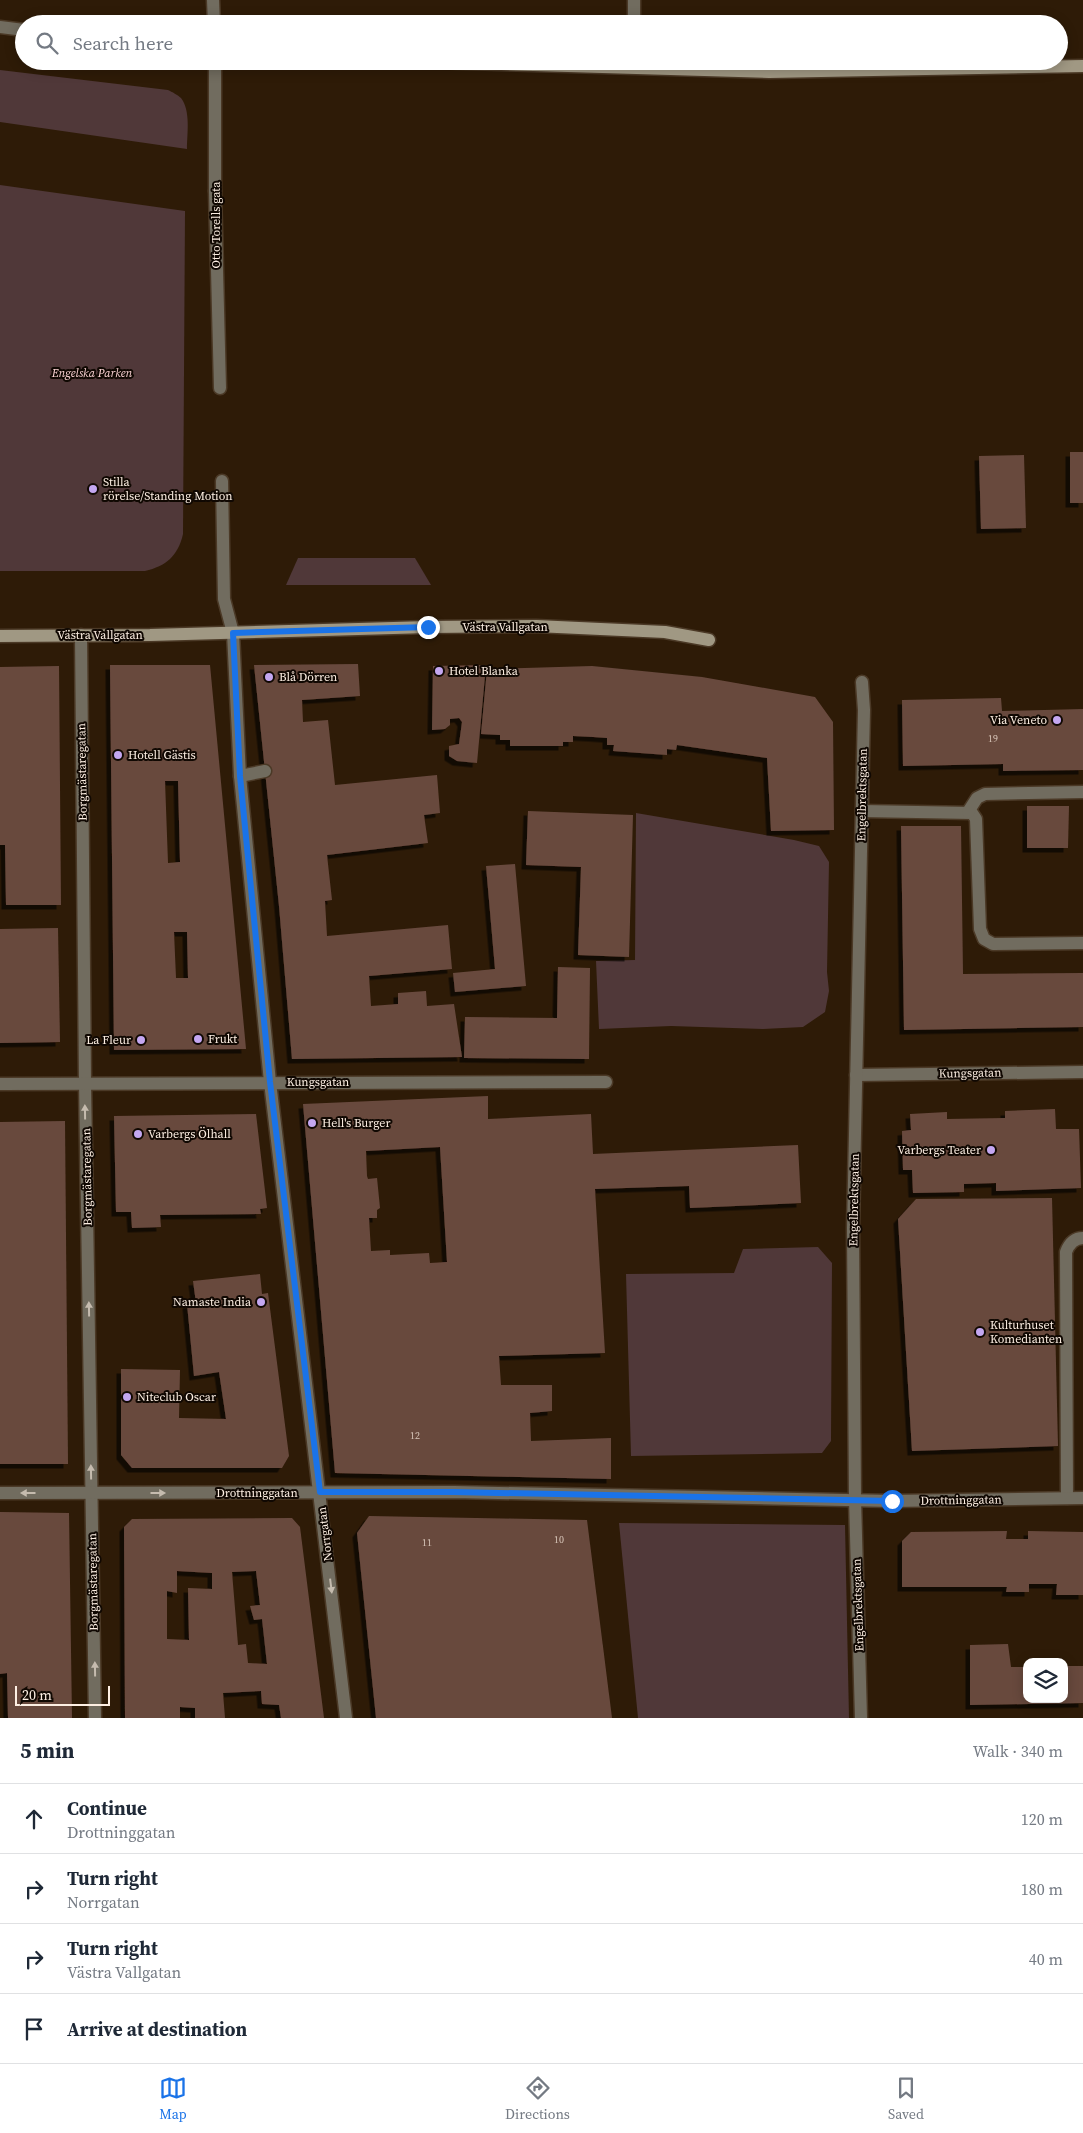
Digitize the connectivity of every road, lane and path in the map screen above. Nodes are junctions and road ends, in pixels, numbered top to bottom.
1 (214, 0) edge
2 (634, 0) edge
3 (214, 15) edge
4 (634, 15) edge
5 (0, 26) edge
6 (15, 28) edge
7 (1068, 66) edge
8 (1083, 66) edge
9 (215, 70) edge
10 (736, 70) edge
11 (874, 70) edge
12 (220, 388) dead end
13 (222, 481) dead end
14 (233, 633) junction
15 (80, 635) junction
16 (0, 636) edge
17 (709, 640) dead end
18 (862, 682) dead end
19 (265, 771) dead end
20 (240, 776) junction
21 (1083, 792) edge
22 (862, 811) junction
23 (968, 812) junction
24 (1083, 943) edge
25 (1083, 1072) edge
26 (856, 1075) junction
27 (270, 1082) junction
28 (606, 1082) dead end
29 (85, 1083) junction
30 (0, 1084) edge
31 (1083, 1238) edge
32 (320, 1492) junction
33 (0, 1493) edge
34 (92, 1494) junction
35 (1067, 1498) junction
36 (1083, 1498) edge
37 (855, 1499) junction
38 (95, 1718) edge
39 (346, 1718) edge
40 (861, 1718) edge

1 - 3 street
2 - 4 street
5 - 6 street
7 - 8 street
9 - 12 street, Otto Torells gata
10 - 11 street
13 - 14 street
14 - 15 street, Västra Vallgatan
14 - 17 street, Västra Vallgatan
14 - 20 street, Norrgatan
15 - 16 street, Västra Vallgatan
15 - 29 street, Borgmästaregatan
18 - 22 street, Engelbrektsgatan
19 - 20 street
20 - 27 street, Norrgatan
21 - 23 street
22 - 23 street
22 - 26 street, Engelbrektsgatan
23 - 24 street
25 - 26 street, Kungsgatan
26 - 37 street, Engelbrektsgatan
27 - 28 street, Kungsgatan
27 - 29 street, Kungsgatan
27 - 32 street, Norrgatan
29 - 30 street, Kungsgatan
34 -> 29 street, Borgmästaregatan
31 - 35 street
34 -> 32 street, Drottninggatan
32 - 37 street, Drottninggatan
32 -> 39 street, Norrgatan
34 -> 33 street, Drottninggatan
38 -> 34 street, Borgmästaregatan
35 - 36 street, Drottninggatan
35 - 37 street, Drottninggatan
37 - 40 street, Engelbrektsgatan

